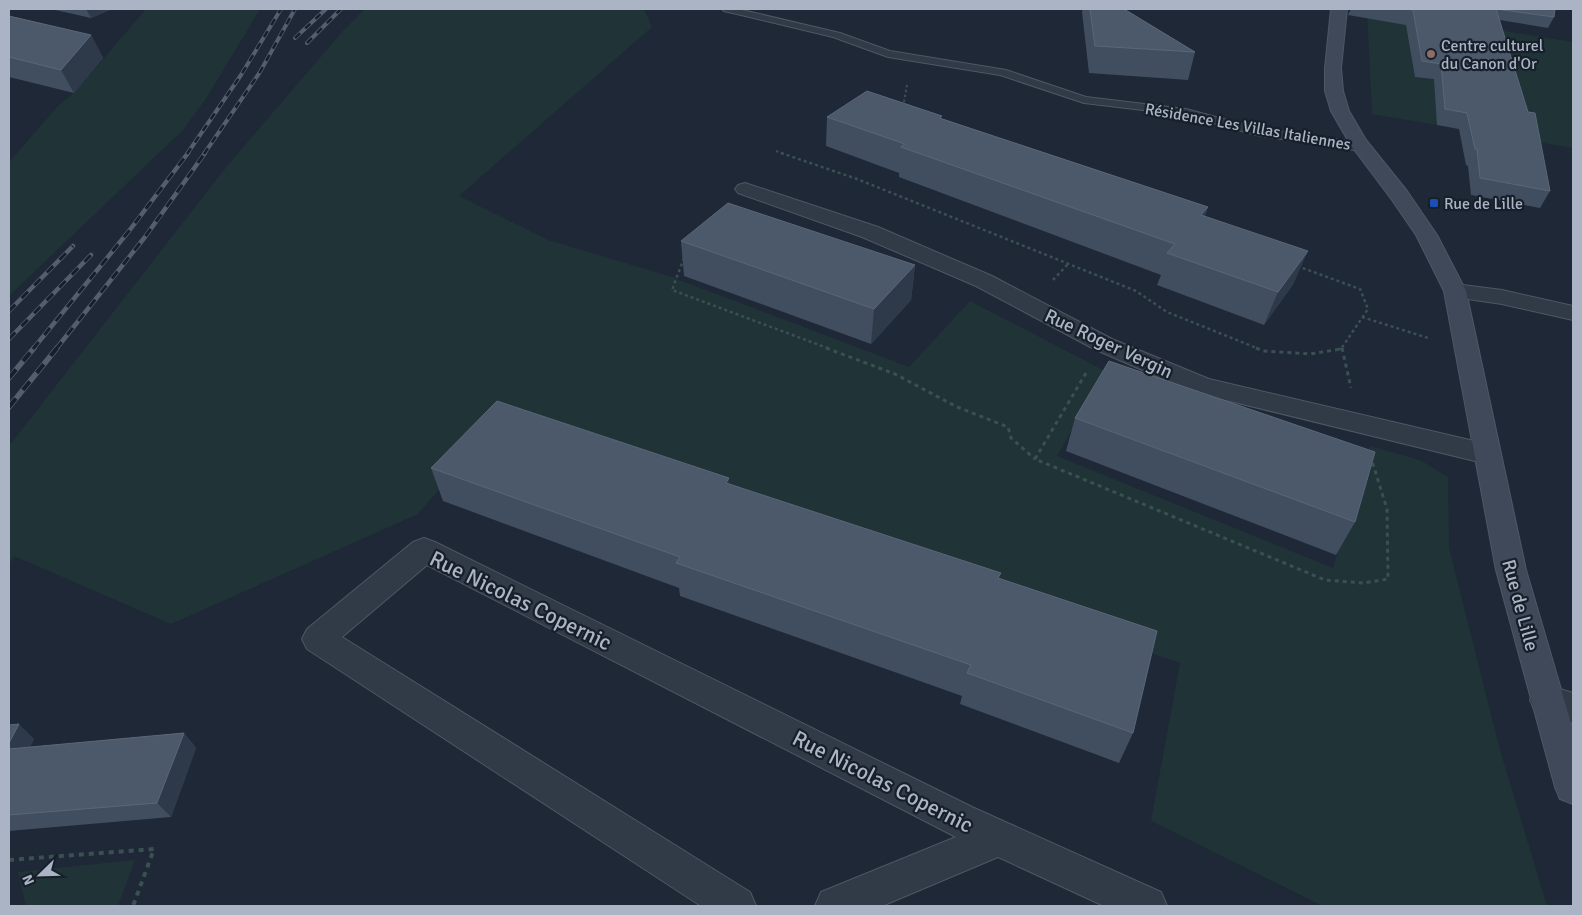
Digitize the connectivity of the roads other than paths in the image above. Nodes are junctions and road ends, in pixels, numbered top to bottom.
1 (727, 9) edge
2 (1339, 9) edge
3 (1362, 146) junction
4 (745, 189) dead end
5 (1455, 291) junction
6 (1573, 313) edge
7 (1487, 454) junction
8 (1560, 704) edge
9 (1567, 748) edge
10 (1573, 787) edge
11 (999, 838) junction
12 (736, 906) edge
13 (835, 906) edge
14 (1147, 906) edge

1 - 3 lane, Résidence Les Villas Italiennes
2 - 3 street, Rue de Lille
3 - 5 street, Rue de Lille
4 - 7 street, Rue Roger Vergin
5 - 6 street
5 - 7 street, Rue de Lille
7 - 8 street, Rue de Lille
8 - 9 street, Rue de Lille
9 - 10 street, Rue de Lille
11 - 12 street, Rue Nicolas Copernic
11 - 13 street, Rue Nicolas Copernic
11 - 14 street, Rue Nicolas Copernic

